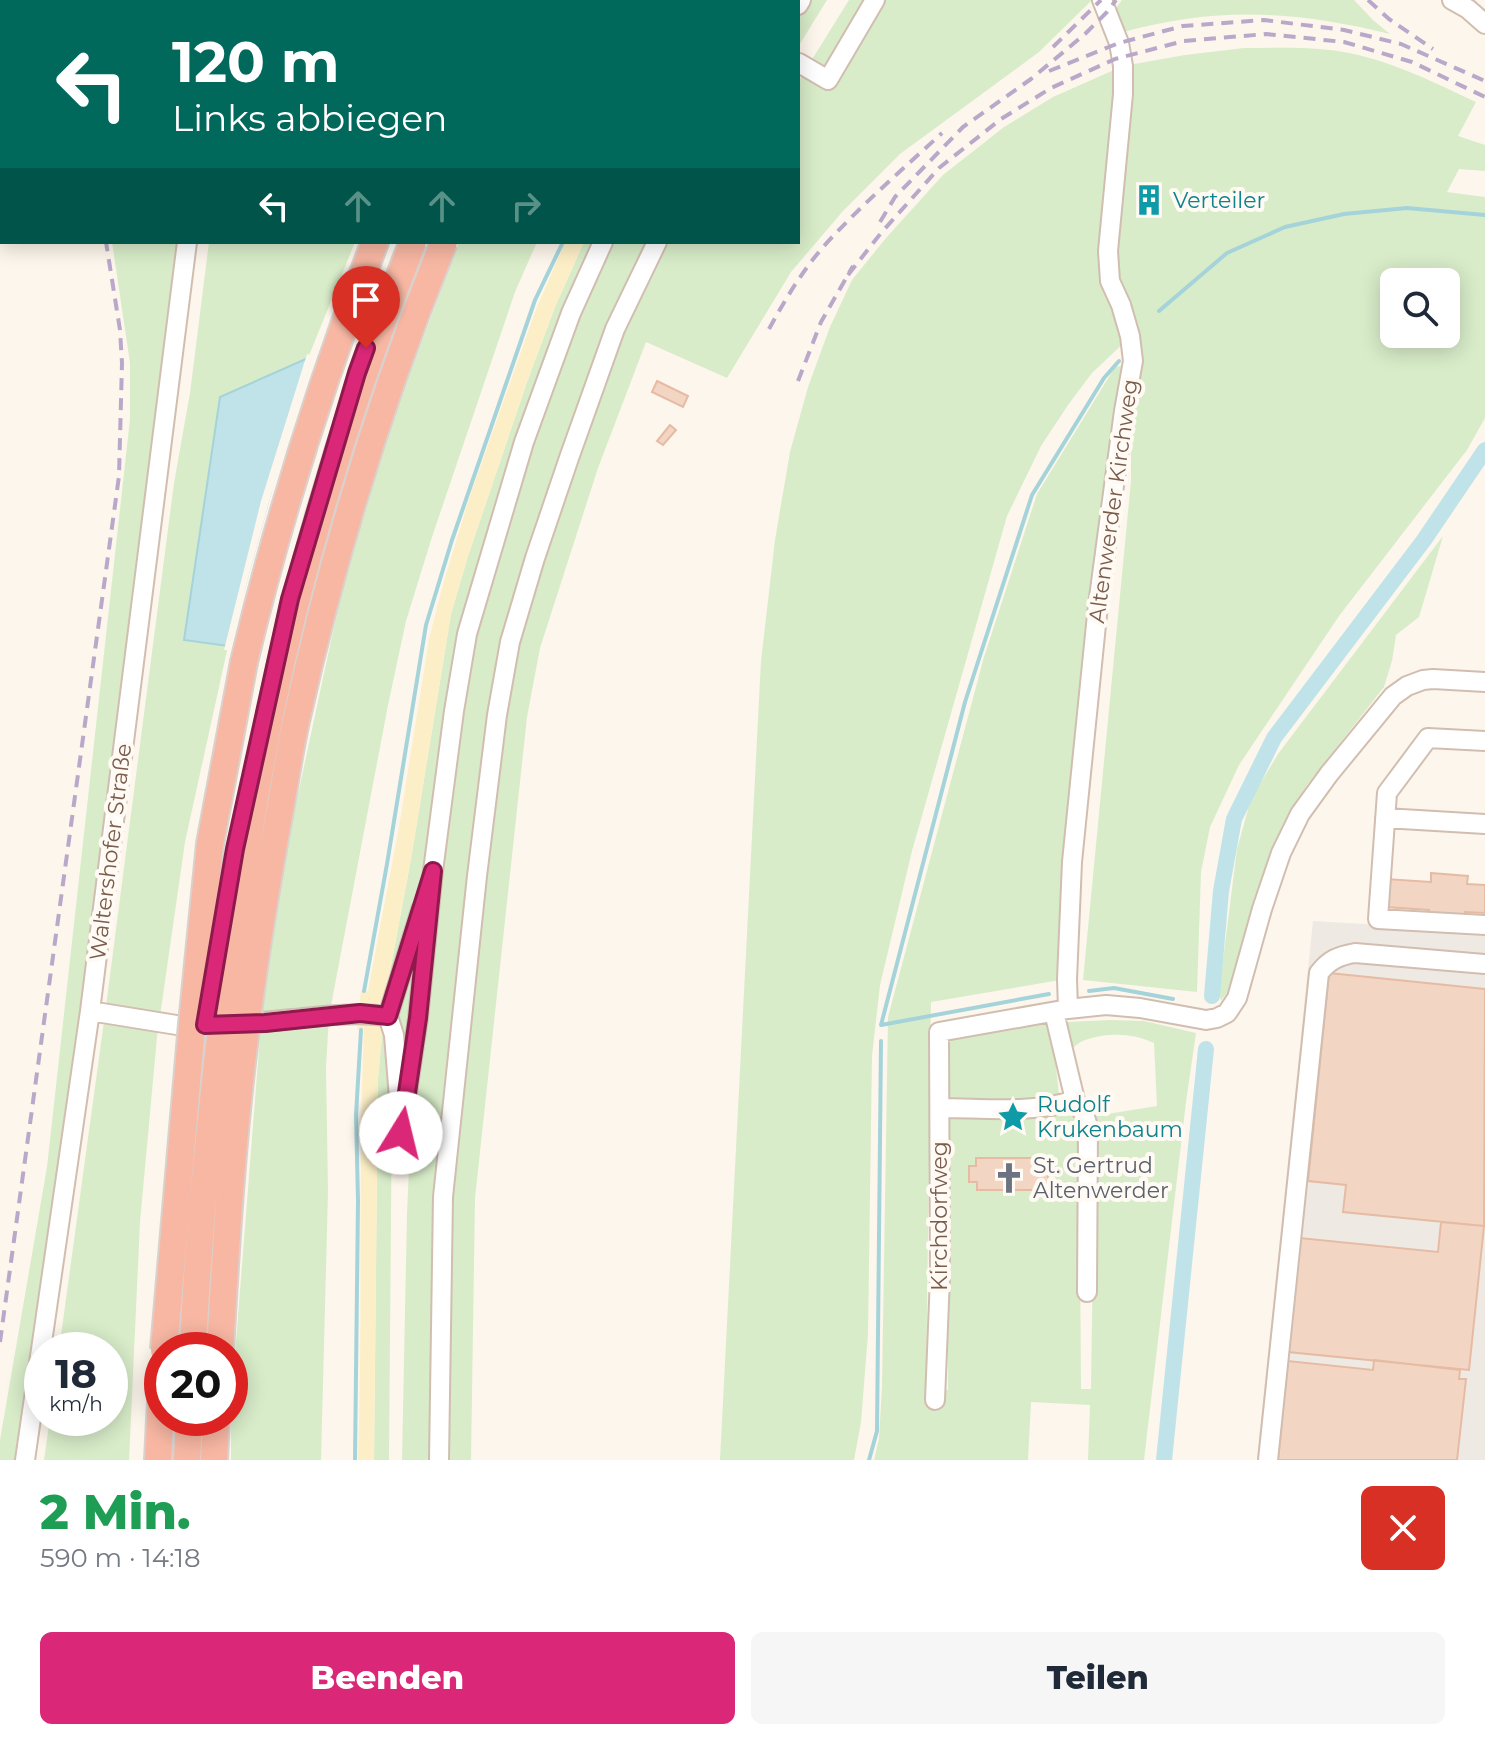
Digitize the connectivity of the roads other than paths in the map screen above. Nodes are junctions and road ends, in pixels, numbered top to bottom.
1 (875, 0) edge
2 (1102, 0) edge
3 (1452, 0) edge
4 (1485, 24) edge
5 (800, 64) edge
6 (187, 244) edge
7 (374, 244) edge
8 (403, 244) edge
9 (412, 244) edge
10 (443, 244) edge
11 (602, 244) edge
12 (656, 244) edge
13 (1485, 682) edge
14 (1485, 741) edge
15 (1385, 818) junction
16 (1485, 824) edge
17 (433, 871) junction
18 (1485, 925) edge
19 (1485, 964) edge
20 (1061, 1010) junction
21 (90, 1011) junction
22 (388, 1016) junction
23 (205, 1025) junction
24 (1075, 1100) junction
25 (940, 1108) junction
26 (1087, 1292) dead end
27 (166, 1332) edge
28 (184, 1332) edge
29 (194, 1332) edge
30 (221, 1332) edge
31 (935, 1400) dead end
32 (159, 1436) edge
33 (180, 1436) edge
34 (188, 1436) edge
35 (215, 1436) edge
36 (25, 1460) edge
37 (158, 1460) edge
38 (179, 1460) edge
39 (187, 1460) edge
40 (214, 1460) edge
41 (439, 1460) edge
42 (1268, 1460) edge

1 - 5 street
2 - 20 street, Altenwerder Kirchweg
3 - 4 street
6 - 21 street, Waltershofer Straße
7 - 27 highway, bridge
8 - 23 street
9 - 29 highway, bridge
10 - 30 highway, bridge
11 - 17 street
12 - 41 street
13 - 20 street
14 - 15 street
15 - 16 street
15 - 18 street
17 - 22 street
17 - 22 street
19 - 42 street
20 - 24 street, Altenwerder Kirchweg
20 - 25 street, Kirchdorfweg
21 - 23 street
21 - 36 street, Waltershofer Straße
22 - 23 street
23 - 28 street
24 - 25 street
24 - 26 street, Altenwerder Kirchweg
25 - 31 street, Kirchdorfweg
32 - 37 highway
33 - 38 street
34 - 39 highway
35 - 40 highway

